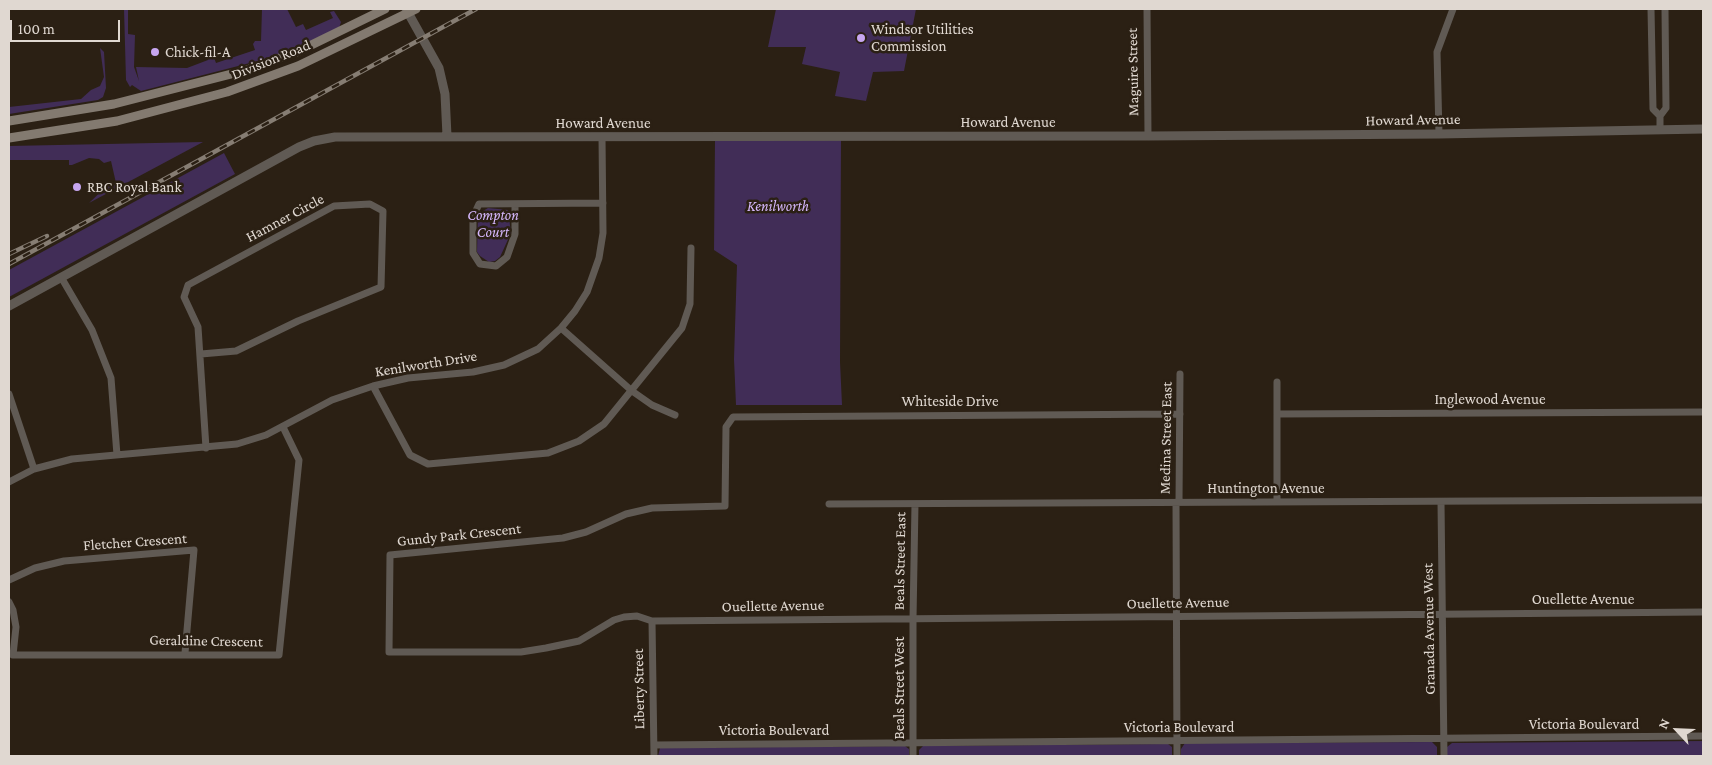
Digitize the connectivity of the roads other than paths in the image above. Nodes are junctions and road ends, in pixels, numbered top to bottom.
1 (385, 9) edge
2 (1146, 9) edge
3 (1453, 9) edge
4 (1651, 9) edge
5 (1665, 9) edge
6 (410, 10) edge
7 (1660, 116) junction
8 (9, 121) edge
9 (1660, 129) junction
10 (1703, 129) edge
11 (1439, 134) junction
12 (447, 136) junction
13 (1148, 136) junction
14 (602, 137) junction
15 (9, 138) edge
16 (603, 203) junction
17 (515, 204) junction
18 (691, 248) dead end
19 (61, 277) junction
20 (9, 306) edge
21 (561, 328) junction
22 (201, 354) junction
23 (1180, 374) dead end
24 (1277, 382) dead end
25 (374, 386) junction
26 (632, 391) junction
27 (9, 394) edge
28 (1703, 412) edge
29 (1180, 414) junction
30 (1277, 414) junction
31 (675, 415) dead end
32 (283, 427) junction
33 (726, 427) joint
34 (206, 448) junction
35 (117, 455) junction
36 (34, 470) junction
37 (9, 482) edge
38 (1703, 500) edge
39 (1177, 502) junction
40 (1277, 502) junction
41 (1441, 502) junction
42 (829, 504) dead end
43 (916, 504) junction
44 (9, 580) edge
45 (9, 602) edge
46 (1703, 612) edge
47 (1442, 614) junction
48 (1176, 616) junction
49 (912, 619) junction
50 (652, 621) junction
51 (185, 653) junction
52 (1703, 736) edge
53 (1443, 738) junction
54 (1177, 741) junction
55 (913, 743) junction
56 (654, 745) junction
57 (654, 756) edge
58 (913, 756) edge
59 (1177, 756) edge
60 (1444, 756) edge

1 - 8 main road, Division Road
2 - 13 street, Maguire Street
3 - 11 street
4 - 7 street
5 - 7 street
6 - 12 street
6 - 15 main road, Division Road
7 - 9 street
9 - 10 street, Howard Avenue
9 - 11 street, Howard Avenue
11 - 13 street, Howard Avenue
12 - 14 street, Howard Avenue
12 - 19 street, Howard Avenue
13 - 14 street, Howard Avenue
14 - 16 street, Kenilworth Drive
16 - 17 street
16 - 21 street, Kenilworth Drive
17 - 17 street
18 - 26 street
19 - 20 street, Howard Avenue
19 - 35 street
21 - 25 street, Kenilworth Drive
21 - 26 street
22 - 22 street, Hamner Circle
22 - 34 street, Hamner Circle
23 - 29 street, Medina Street East
24 - 30 street
25 - 26 street
25 - 32 street, Kenilworth Drive
26 - 31 street
27 - 36 street
28 - 30 street, Inglewood Avenue
29 - 33 street, Whiteside Drive
29 - 39 street, Medina Street East
30 - 40 street
32 - 34 street, Kenilworth Drive
32 - 51 street, Geraldine Crescent
33 - 50 street, Gundy Park Crescent
34 - 35 street, Kenilworth Drive
35 - 36 street, Kenilworth Drive
36 - 37 street, Kenilworth Drive
38 - 41 street, Huntington Avenue
39 - 40 street, Huntington Avenue
39 - 43 street, Huntington Avenue
39 - 48 street, Medina Street East
40 - 41 street, Huntington Avenue
41 - 47 street, Granada Avenue West
42 - 43 street, Huntington Avenue
43 - 49 street, Beals Street East
44 - 51 street, Fletcher Crescent
45 - 51 street, Geraldine Crescent
46 - 47 street, Ouellette Avenue
47 - 48 street, Ouellette Avenue
47 - 53 street, Granada Avenue West
48 - 49 street, Ouellette Avenue
48 - 54 street, Medina Street East
49 - 50 street, Ouellette Avenue
49 - 55 street, Beals Street West
50 - 56 street, Liberty Street
52 - 53 street, Victoria Boulevard
53 - 54 street, Victoria Boulevard
53 - 60 street, Granada Avenue West
54 - 55 street, Victoria Boulevard
54 - 59 street, Medina Street East
55 - 56 street, Victoria Boulevard
55 - 58 street, Beals Street West
56 - 57 street, Liberty Street

